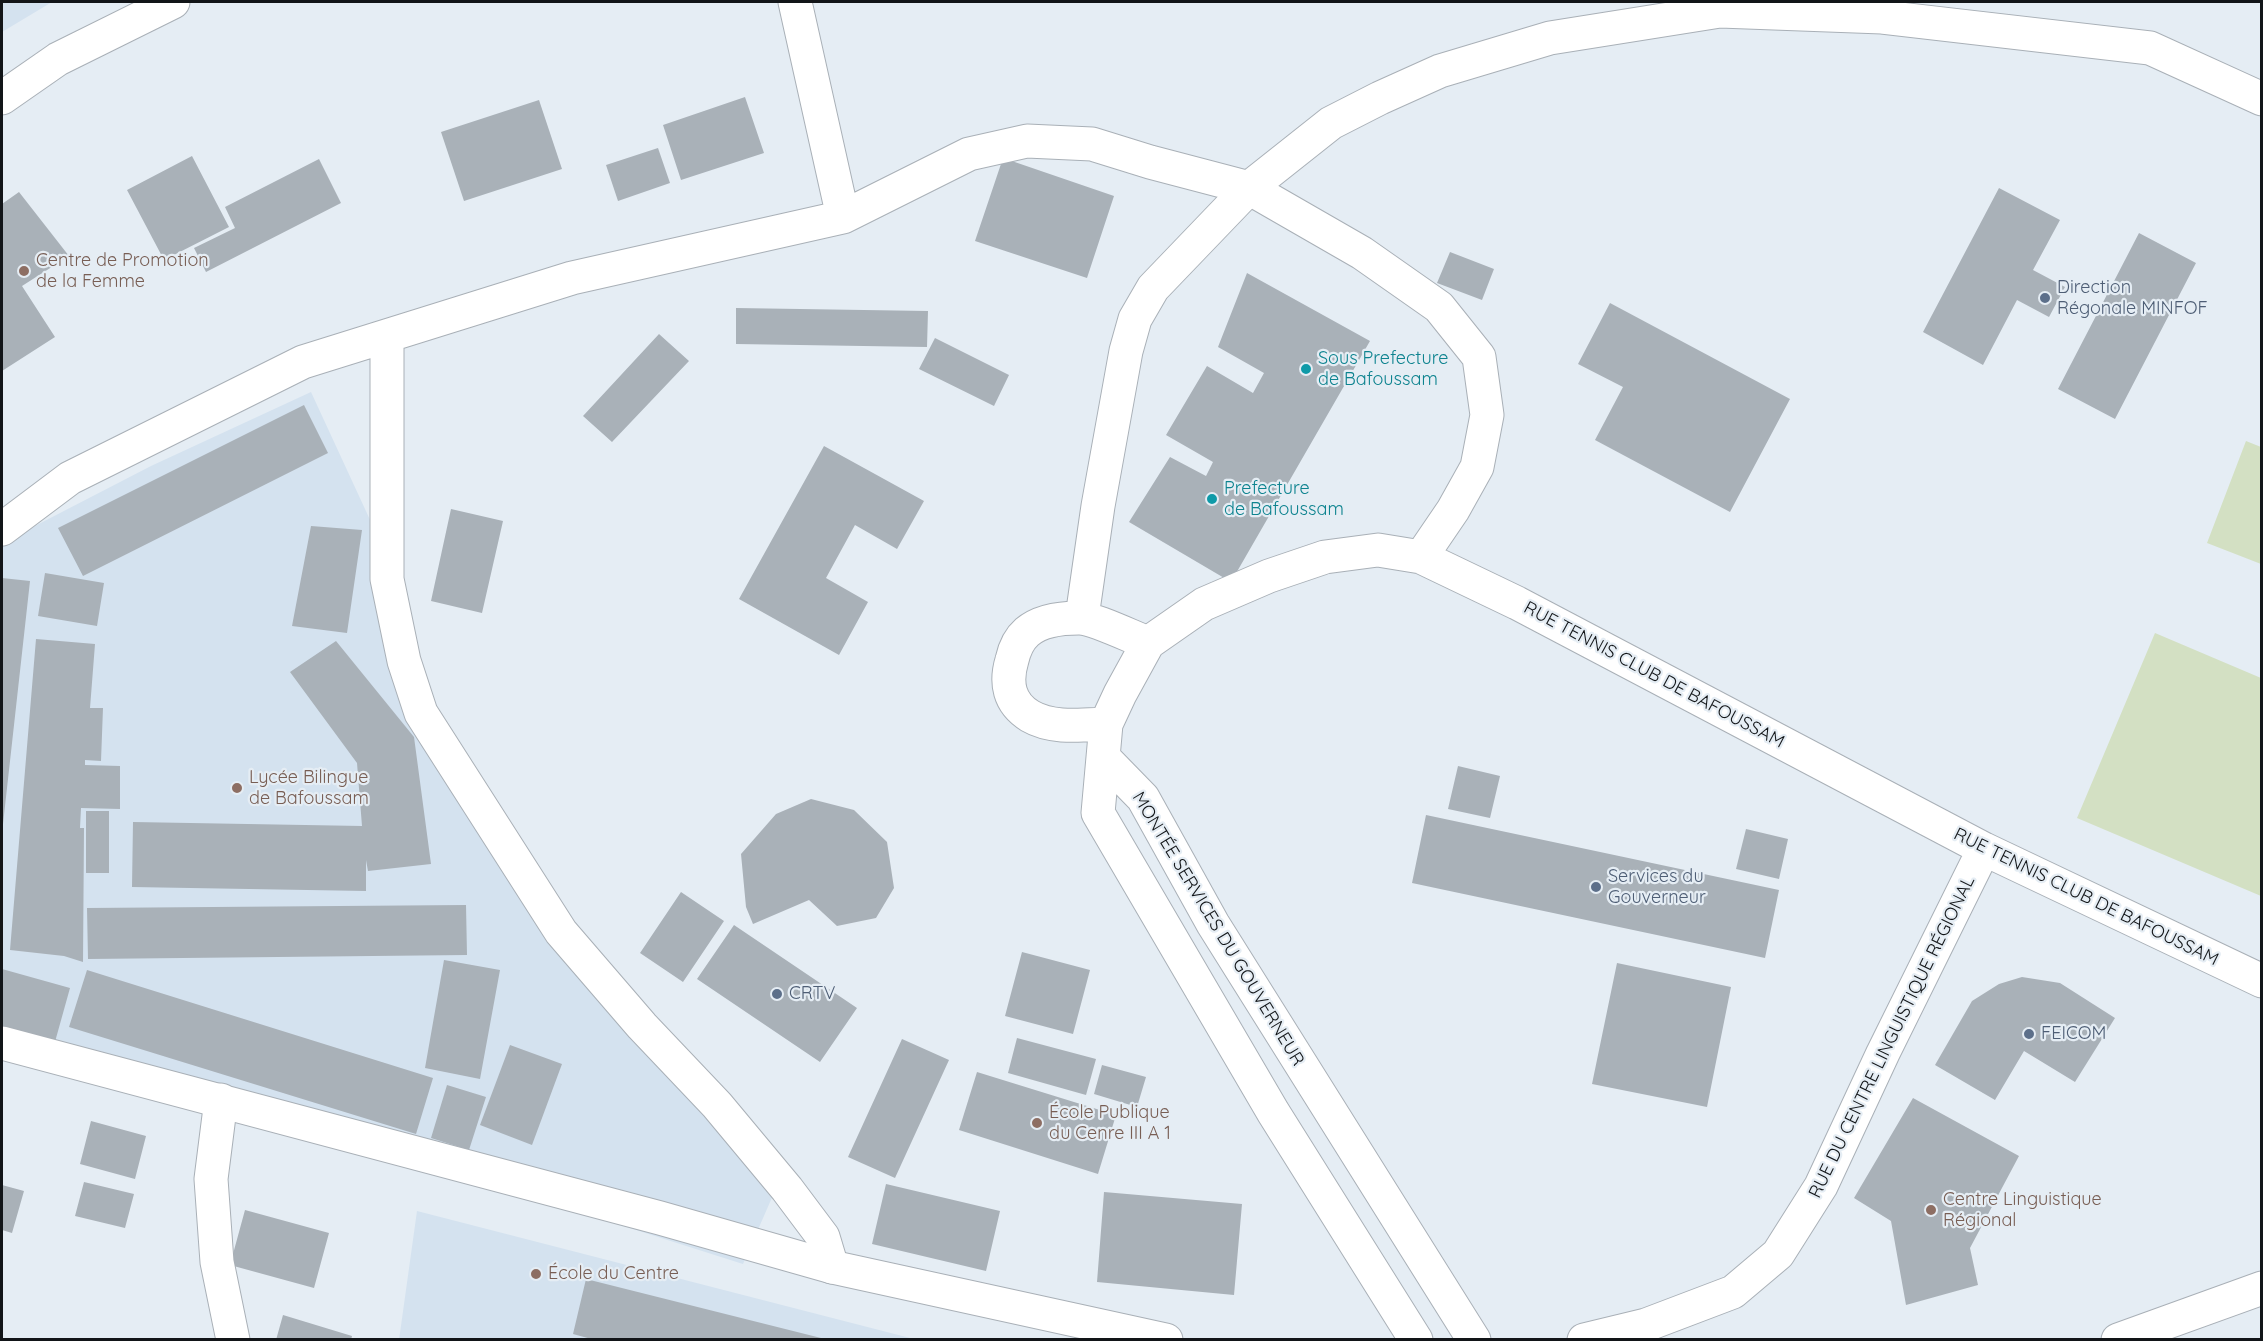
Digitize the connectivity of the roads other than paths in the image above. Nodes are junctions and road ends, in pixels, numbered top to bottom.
1 (795, 2) edge
2 (163, 3) edge
3 (2, 98) edge
4 (2262, 99) edge
5 (1249, 188) junction
6 (843, 217) junction
7 (387, 336) junction
8 (2, 530) edge
9 (1421, 558) junction
10 (1082, 617) junction
11 (1148, 643) junction
12 (1106, 724) junction
13 (1103, 757) junction
14 (1984, 849) junction
15 (2262, 981) edge
16 (2, 1043) edge
17 (221, 1100) junction
18 (832, 1267) junction
19 (2262, 1288) edge
20 (233, 1340) edge
21 (1166, 1340) edge
22 (1416, 1340) edge
23 (1474, 1340) edge
24 (1584, 1340) edge
25 (2118, 1340) edge

1 - 6 street
2 - 3 street
4 - 5 street
5 - 6 street
5 - 9 street
5 - 10 street
6 - 7 street
7 - 8 street
7 - 18 street
9 - 11 street, RUE TENNIS CLUB DE BAFOUSSAM
9 - 14 street, RUE TENNIS CLUB DE BAFOUSSAM
10 - 11 street
10 - 12 street
11 - 12 street, RUE TENNIS CLUB DE BAFOUSSAM
12 - 13 street, RUE TENNIS CLUB DE BAFOUSSAM
13 - 22 street
13 - 23 street, MONTÉE SERVICES DU GOUVERNEUR
14 - 15 street, RUE TENNIS CLUB DE BAFOUSSAM
14 - 24 street, RUE DU CENTRE LINGUISTIQUE RÉGIONAL
16 - 17 street
17 - 18 street
17 - 20 street
18 - 21 street
19 - 25 street

